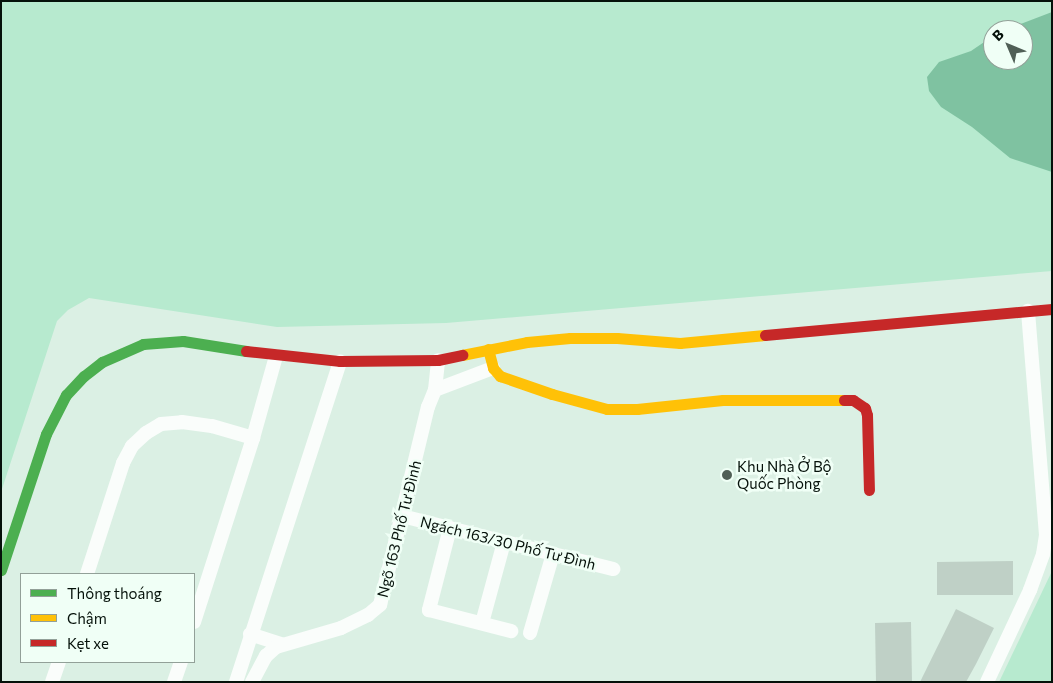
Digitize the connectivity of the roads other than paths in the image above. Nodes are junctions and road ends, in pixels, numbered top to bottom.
1 (1052, 309) edge
2 (1028, 311) junction
3 (488, 349) junction
4 (276, 356) junction
5 (340, 360) junction
6 (438, 360) junction
7 (493, 368) junction
8 (435, 390) junction
9 (253, 438) junction
10 (870, 490) dead end
11 (402, 516) junction
12 (450, 528) junction
13 (504, 542) junction
14 (553, 554) junction
15 (613, 569) dead end
16 (1, 570) edge
17 (87, 573) edge
18 (195, 619) edge
19 (482, 623) junction
20 (511, 630) dead end
21 (530, 633) dead end
22 (250, 634) junction
23 (282, 644) junction
24 (58, 663) edge
25 (181, 663) edge
26 (52, 682) edge
27 (174, 682) edge
28 (236, 682) edge
29 (252, 682) edge
30 (987, 682) edge

1 - 2 street
2 - 3 street
2 - 30 street
3 - 6 street
3 - 7 street
4 - 5 street
4 - 9 street
4 - 16 street
5 - 6 street
5 - 22 street
6 - 8 street, Ngõ 163 Phố Tư Đình
7 - 8 street
7 - 10 street
8 - 11 street, Ngõ 163 Phố Tư Đình
9 - 17 street
9 - 18 street
11 - 12 street, Ngách 163/30 Phố Tư Đình
11 - 23 street, Ngõ 163 Phố Tư Đình
12 - 13 street, Ngách 163/30 Phố Tư Đình
12 - 19 street
13 - 14 street, Ngách 163/30 Phố Tư Đình
13 - 19 street
14 - 15 street, Ngách 163/30 Phố Tư Đình
14 - 21 street
19 - 20 street
22 - 23 street
22 - 28 street
23 - 29 street, Ngõ 163 Phố Tư Đình
24 - 26 street
25 - 27 street

